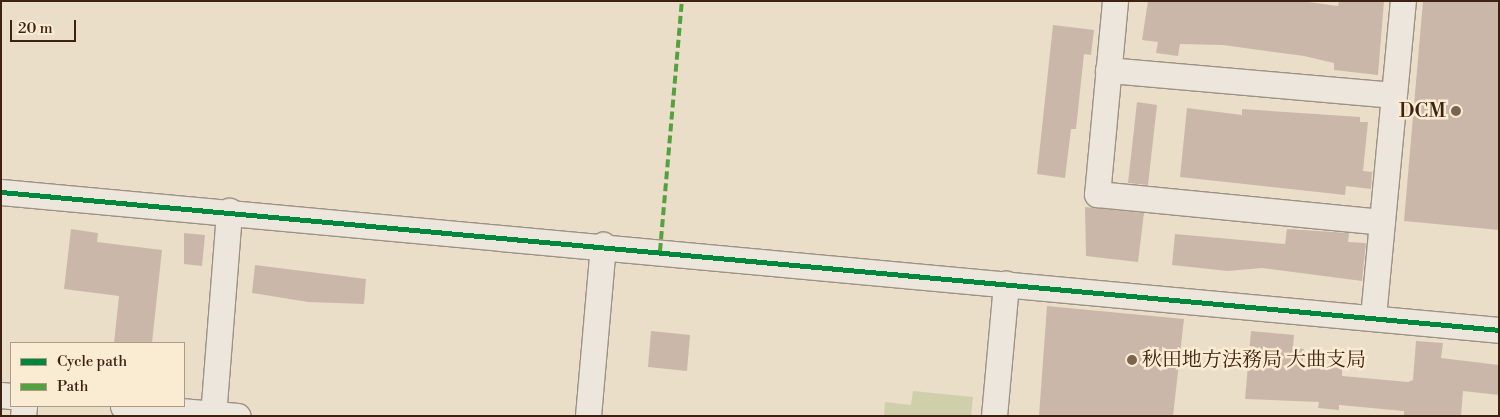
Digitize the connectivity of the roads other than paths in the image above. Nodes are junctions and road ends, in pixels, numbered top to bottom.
1 (1115, 1) edge
2 (1403, 1) edge
3 (1108, 70) junction
4 (1393, 95) junction
5 (1, 192) edge
6 (229, 211) junction
7 (1382, 222) junction
8 (603, 245) junction
9 (1006, 284) junction
10 (1373, 318) junction
11 (1499, 330) edge
12 (133, 407) edge
13 (213, 415) edge
14 (238, 416) edge
15 (588, 416) edge
16 (994, 416) edge

1 - 3 street
2 - 4 street
3 - 4 street
3 - 7 street
4 - 7 street
5 - 6 street
6 - 8 street
6 - 13 street
7 - 10 street
8 - 9 street
8 - 15 street
9 - 10 street
9 - 16 street
10 - 11 street
12 - 13 street
13 - 14 street

